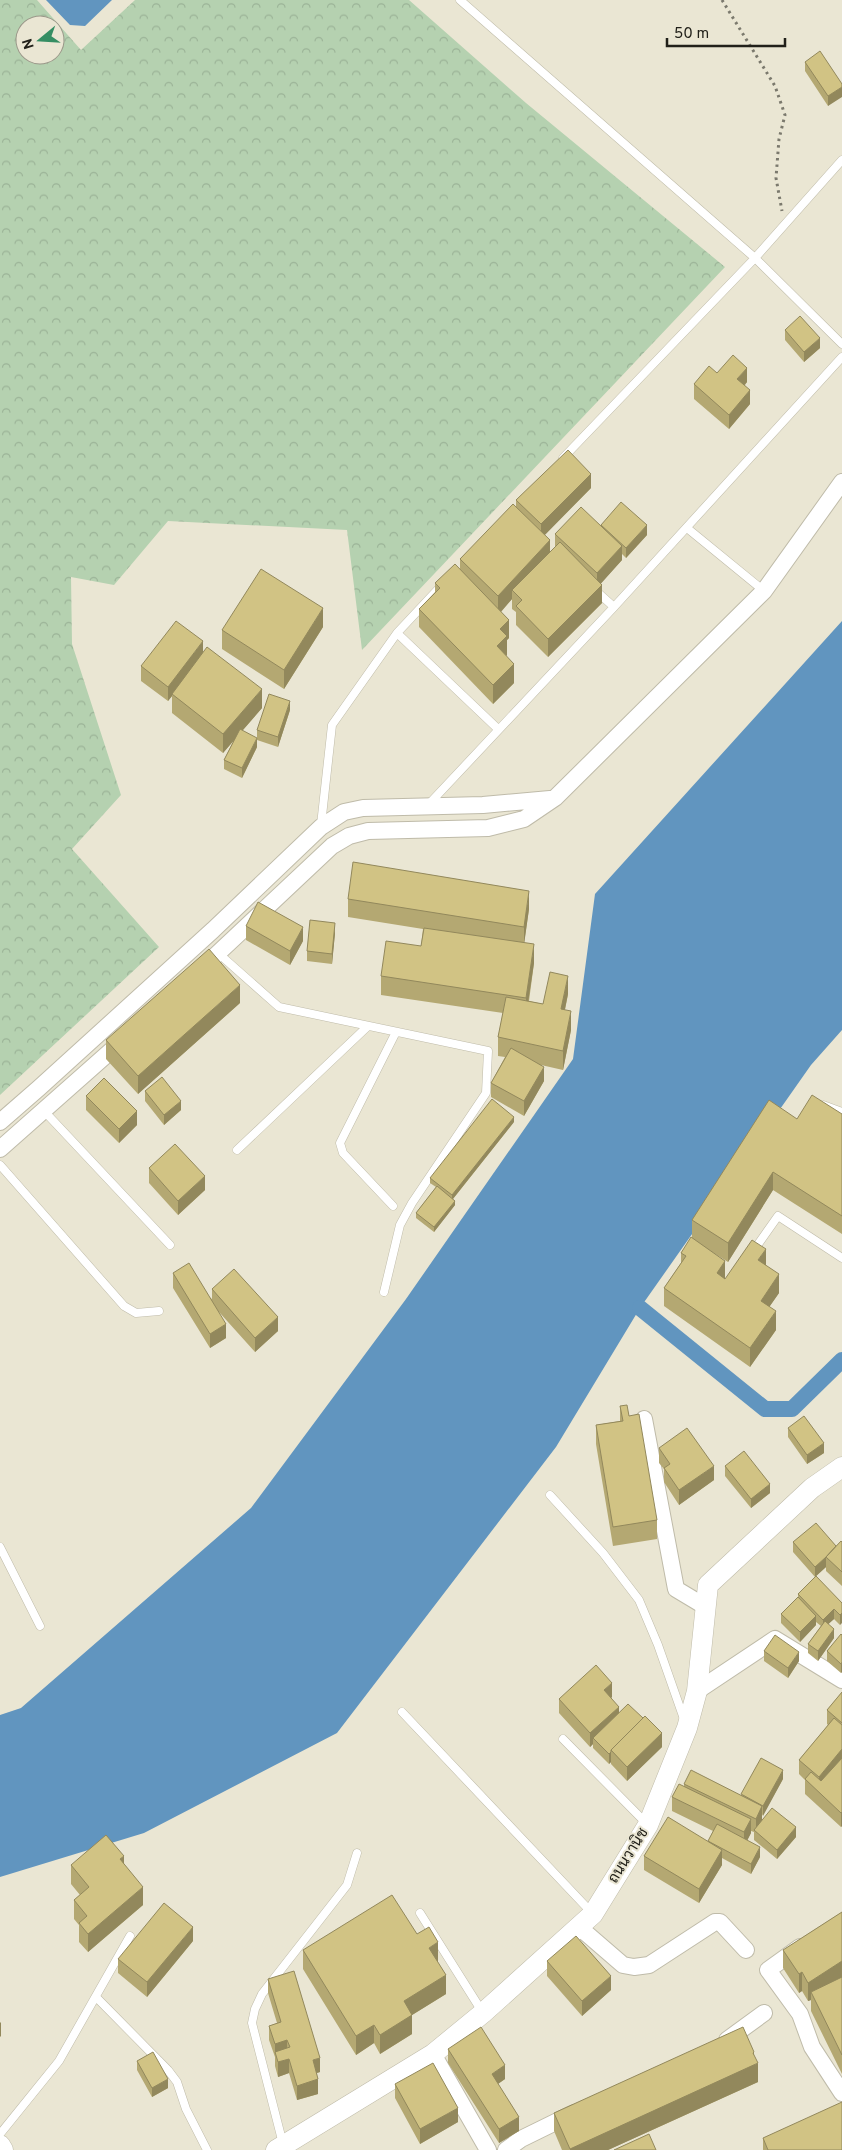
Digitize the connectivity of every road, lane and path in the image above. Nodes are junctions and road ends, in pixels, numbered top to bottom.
1 (460, 0) edge
2 (722, 0) edge
3 (842, 160) edge
4 (785, 226) junction
5 (755, 258) junction
6 (842, 344) edge
7 (842, 357) edge
8 (558, 464) edge
9 (842, 482) edge
10 (687, 528) junction
11 (450, 577) edge
12 (592, 587) edge
13 (764, 591) junction
14 (614, 608) junction
15 (397, 633) junction
16 (498, 729) junction
17 (555, 798) junction
18 (427, 806) junction
19 (321, 827) junction
20 (218, 953) junction
21 (189, 979) edge
22 (368, 1026) junction
23 (131, 1032) edge
24 (396, 1032) junction
25 (815, 1101) edge
26 (45, 1112) junction
27 (842, 1112) edge
28 (0, 1122) edge
29 (0, 1150) edge
30 (237, 1150) dead end
31 (0, 1165) edge
32 (393, 1206) dead end
33 (170, 1245) dead end
34 (751, 1254) edge
35 (842, 1258) edge
36 (384, 1292) dead end
37 (159, 1312) dead end
38 (644, 1419) dead end
39 (842, 1467) edge
40 (550, 1495) dead end
41 (0, 1547) edge
42 (706, 1607) junction
43 (40, 1626) dead end
44 (842, 1680) edge
45 (697, 1692) junction
46 (402, 1712) dead end
47 (687, 1728) junction
48 (562, 1739) dead end
49 (648, 1825) junction
50 (357, 1853) dead end
51 (420, 1913) dead end
52 (586, 1920) junction
53 (130, 1936) dead end
54 (812, 1938) edge
55 (746, 1950) dead end
56 (96, 1997) junction
57 (483, 2012) junction
58 (764, 2014) dead end
59 (715, 2046) edge
60 (432, 2054) junction
61 (842, 2094) edge
62 (590, 2105) edge
63 (0, 2134) edge
64 (0, 2145) edge
65 (280, 2148) edge
66 (3, 2150) edge
67 (207, 2150) edge
68 (488, 2150) edge
69 (506, 2150) edge

1 - 5 lane
2 - 4 path
3 - 4 lane
4 - 5 lane
5 - 6 lane
5 - 8 lane
7 - 10 lane
9 - 13 street
10 - 13 lane
10 - 14 lane
11 - 15 lane
12 - 14 lane
13 - 17 street
14 - 16 lane
15 - 16 lane
15 - 19 lane
16 - 18 lane
17 - 18 street
17 - 20 street
18 - 19 street
19 - 28 street
20 - 21 street
20 - 22 lane
22 - 24 lane
22 - 30 lane
23 - 26 street
24 - 32 lane
24 - 36 lane
25 - 27 lane
26 - 29 street
26 - 33 lane
31 - 37 lane
34 - 35 lane
38 - 42 street
39 - 42 street, ถนนวานิช
40 - 47 lane
41 - 43 lane
42 - 45 street, ถนนวานิช
44 - 45 street
45 - 47 street, ถนนวานิช
46 - 52 lane
47 - 49 street, ถนนวานิช
48 - 49 lane
49 - 52 street, ถนนวานิช
50 - 65 lane
51 - 57 lane
52 - 55 street
52 - 57 street, ถนนวานิช
53 - 56 lane
54 - 61 street
56 - 63 lane
56 - 67 lane
57 - 60 street, ถนนวานิช
58 - 59 street
60 - 65 street, ถนนวานิช
60 - 68 street
62 - 69 street
64 - 66 street

